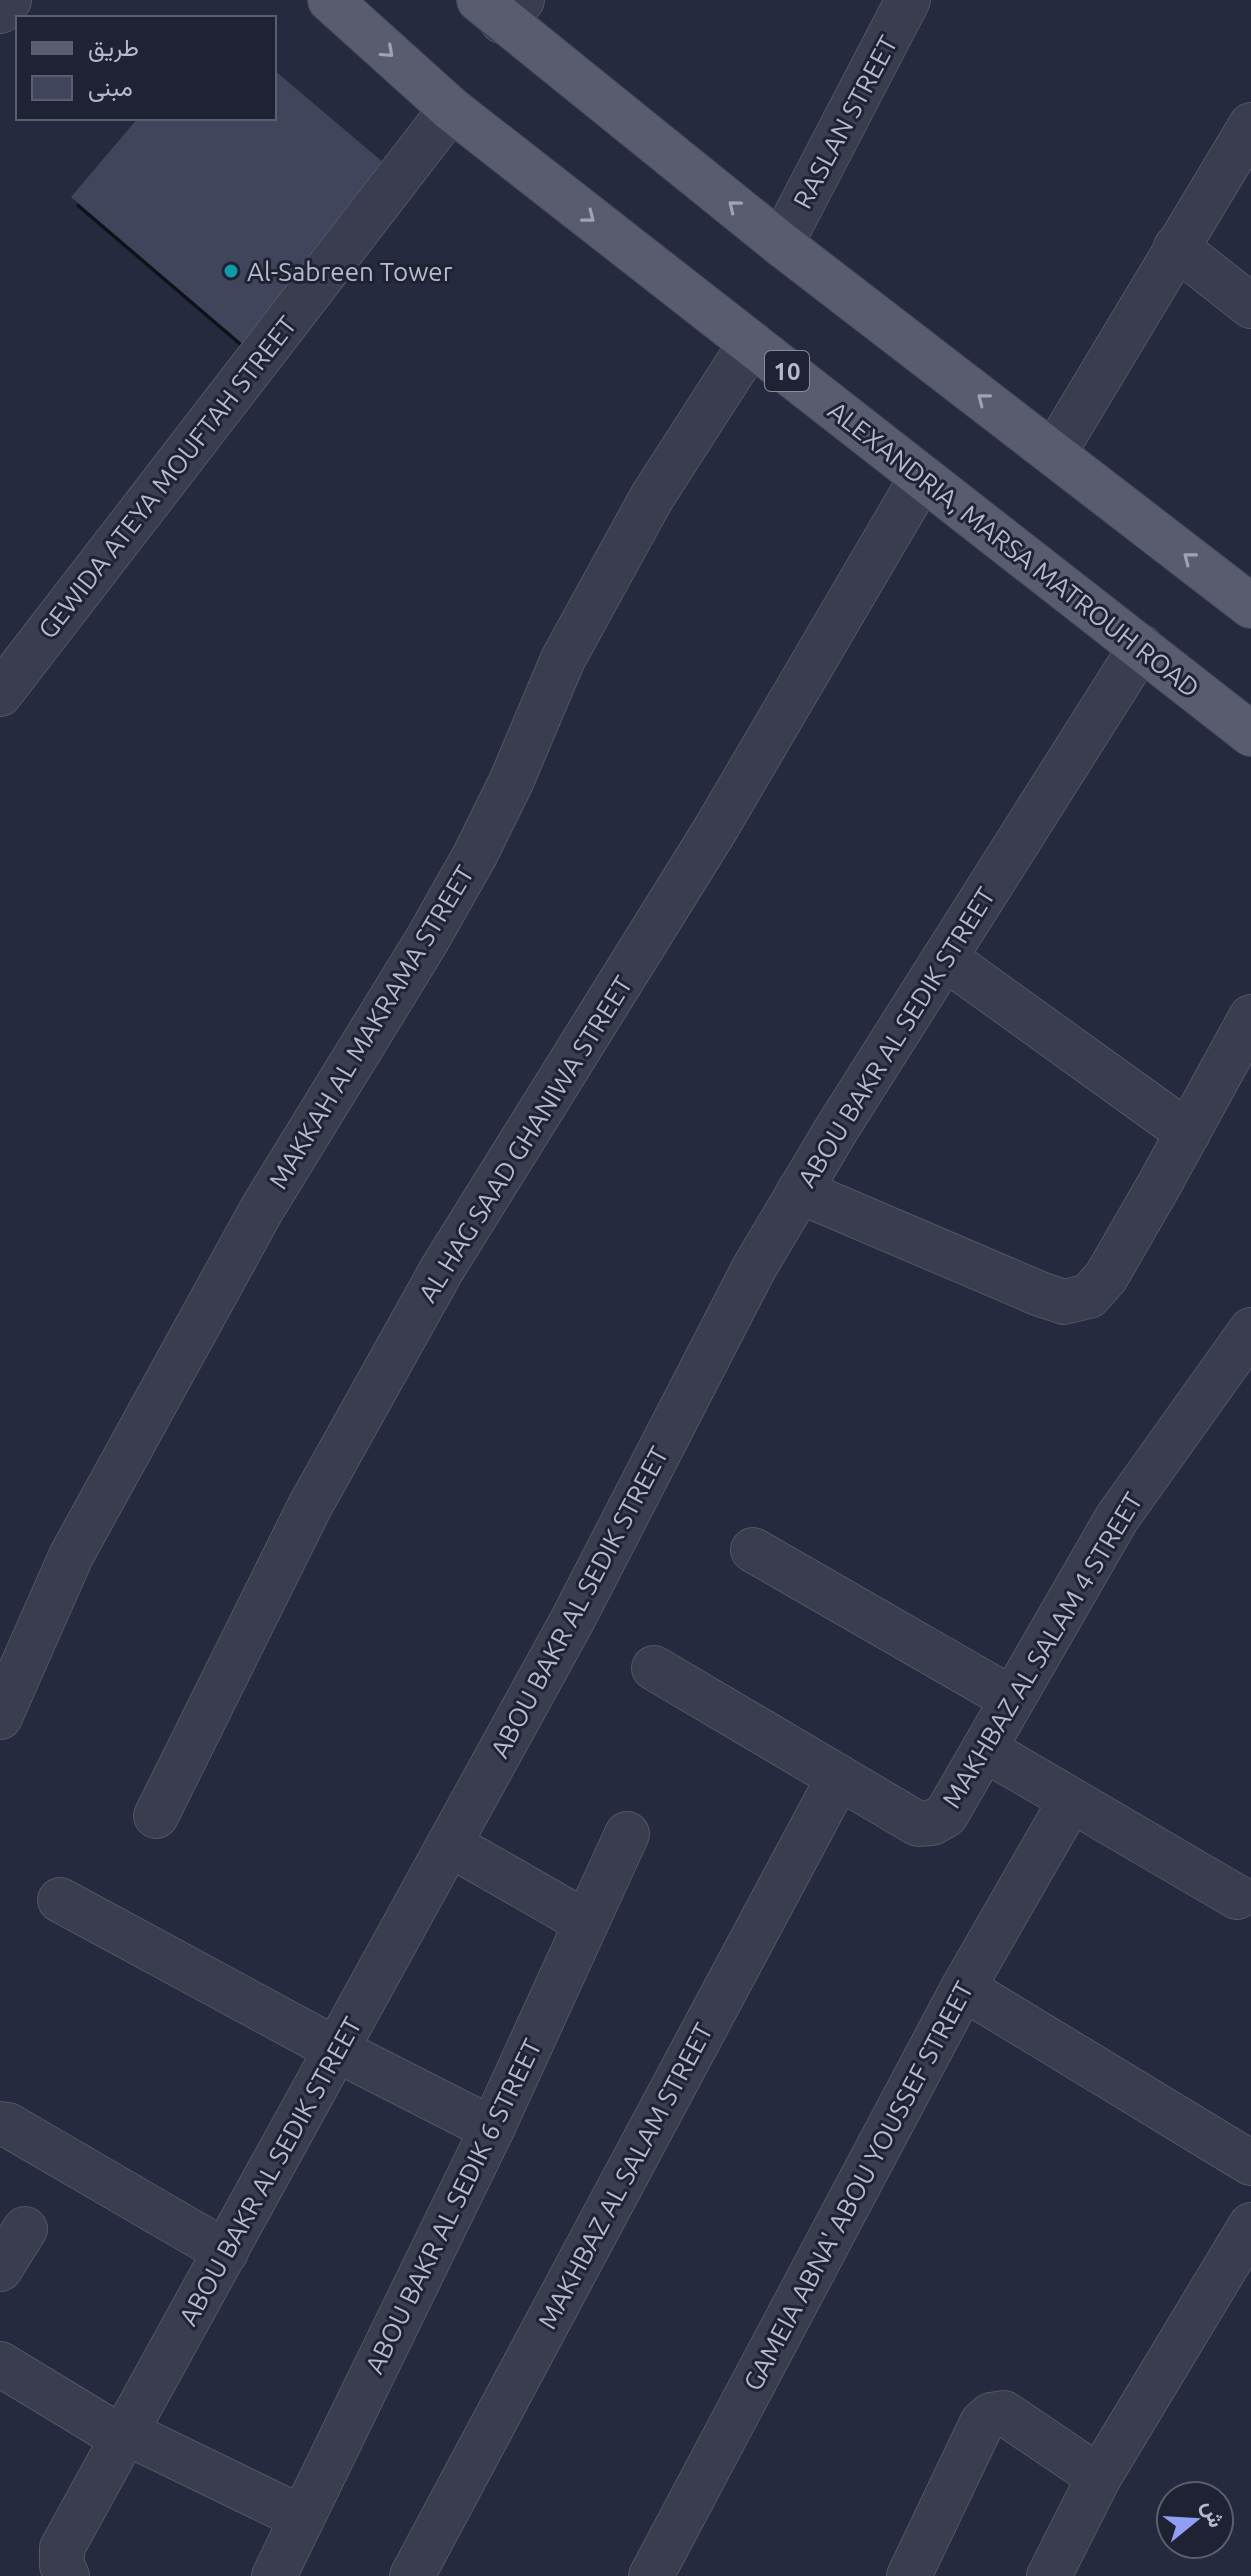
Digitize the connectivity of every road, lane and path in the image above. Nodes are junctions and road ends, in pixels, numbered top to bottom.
1 (9, 0) edge
2 (330, 0) edge
3 (908, 0) edge
4 (501, 7) edge
5 (0, 11) edge
6 (451, 109) junction
7 (1251, 125) edge
8 (781, 244) junction
9 (1176, 247) junction
10 (1251, 306) edge
11 (751, 343) junction
12 (1054, 453) junction
13 (922, 477) junction
14 (1251, 606) edge
15 (1141, 647) junction
16 (0, 694) edge
17 (1251, 734) edge
18 (945, 958) junction
19 (1251, 1017) edge
20 (1188, 1133) junction
21 (799, 1191) junction
22 (1251, 1330) edge
23 (753, 1550) dead end
24 (654, 1668) dead end
25 (1012, 1699) junction
26 (0, 1717) edge
27 (984, 1749) junction
28 (839, 1777) junction
29 (1071, 1800) junction
30 (156, 1816) dead end
31 (627, 1834) dead end
32 (449, 1844) junction
33 (1237, 1897) dead end
34 (60, 1900) dead end
35 (585, 1922) junction
36 (963, 1988) junction
37 (337, 2050) junction
38 (4, 2124) edge
39 (492, 2129) junction
40 (1251, 2163) edge
41 (1251, 2225) edge
42 (25, 2229) dead end
43 (226, 2252) junction
44 (0, 2269) edge
45 (0, 2364) edge
46 (124, 2436) junction
47 (1099, 2477) junction
48 (302, 2518) junction
49 (67, 2576) edge
50 (274, 2576) edge
51 (412, 2576) edge
52 (651, 2576) edge
53 (909, 2576) edge
54 (1049, 2576) edge

1 - 5 street
2 -> 6 main road, ALEXANDRIA, MARSA MATROUH ROAD / 10
3 - 8 street, RASLAN STREET
8 -> 4 main road
6 -> 11 main road, ALEXANDRIA, MARSA MATROUH ROAD / 10
6 - 16 street, GEWIDA ATEYA MOUFTAH STREET
7 - 9 street
12 -> 8 main road
9 - 10 street
9 - 12 street
11 - 13 main road, ALEXANDRIA, MARSA MATROUH ROAD / 10
11 - 26 street, MAKKAH AL MAKRAMA STREET
14 -> 12 main road
13 - 15 main road, ALEXANDRIA, MARSA MATROUH ROAD / 10
13 - 30 street, AL HAG SAAD GHANIWA STREET
15 - 17 main road, ALEXANDRIA, MARSA MATROUH ROAD / 10
15 - 18 street, ABOU BAKR AL SEDIK STREET
18 - 20 street
18 - 21 street, ABOU BAKR AL SEDIK STREET
19 - 20 street
20 - 21 street
21 - 32 street, ABOU BAKR AL SEDIK STREET
22 - 25 street, MAKHBAZ AL SALAM 4 STREET
23 - 25 street
24 - 28 street, MAKHBAZ AL SALAM 4 STREET
25 - 27 street, MAKHBAZ AL SALAM 4 STREET
27 - 28 street, MAKHBAZ AL SALAM 4 STREET
27 - 29 street
28 - 51 street, MAKHBAZ AL SALAM STREET
29 - 33 street
29 - 36 street, GAMEIA ABNA' ABOU YOUSSEF STREET
31 - 35 street, ABOU BAKR AL SEDIK 6 STREET
32 - 35 street
32 - 37 street, ABOU BAKR AL SEDIK STREET
34 - 37 street
35 - 39 street, ABOU BAKR AL SEDIK 6 STREET
36 - 40 street
36 - 52 street, GAMEIA ABNA' ABOU YOUSSEF STREET
37 - 39 street
37 - 43 street, ABOU BAKR AL SEDIK STREET
38 - 43 street
39 - 48 street, ABOU BAKR AL SEDIK 6 STREET
41 - 47 street
42 - 44 street
43 - 46 street, ABOU BAKR AL SEDIK STREET
45 - 46 street
46 - 48 street
46 - 49 street, ABOU BAKR AL SEDIK STREET
47 - 53 street
47 - 54 street
48 - 50 street, ABOU BAKR AL SEDIK 6 STREET

